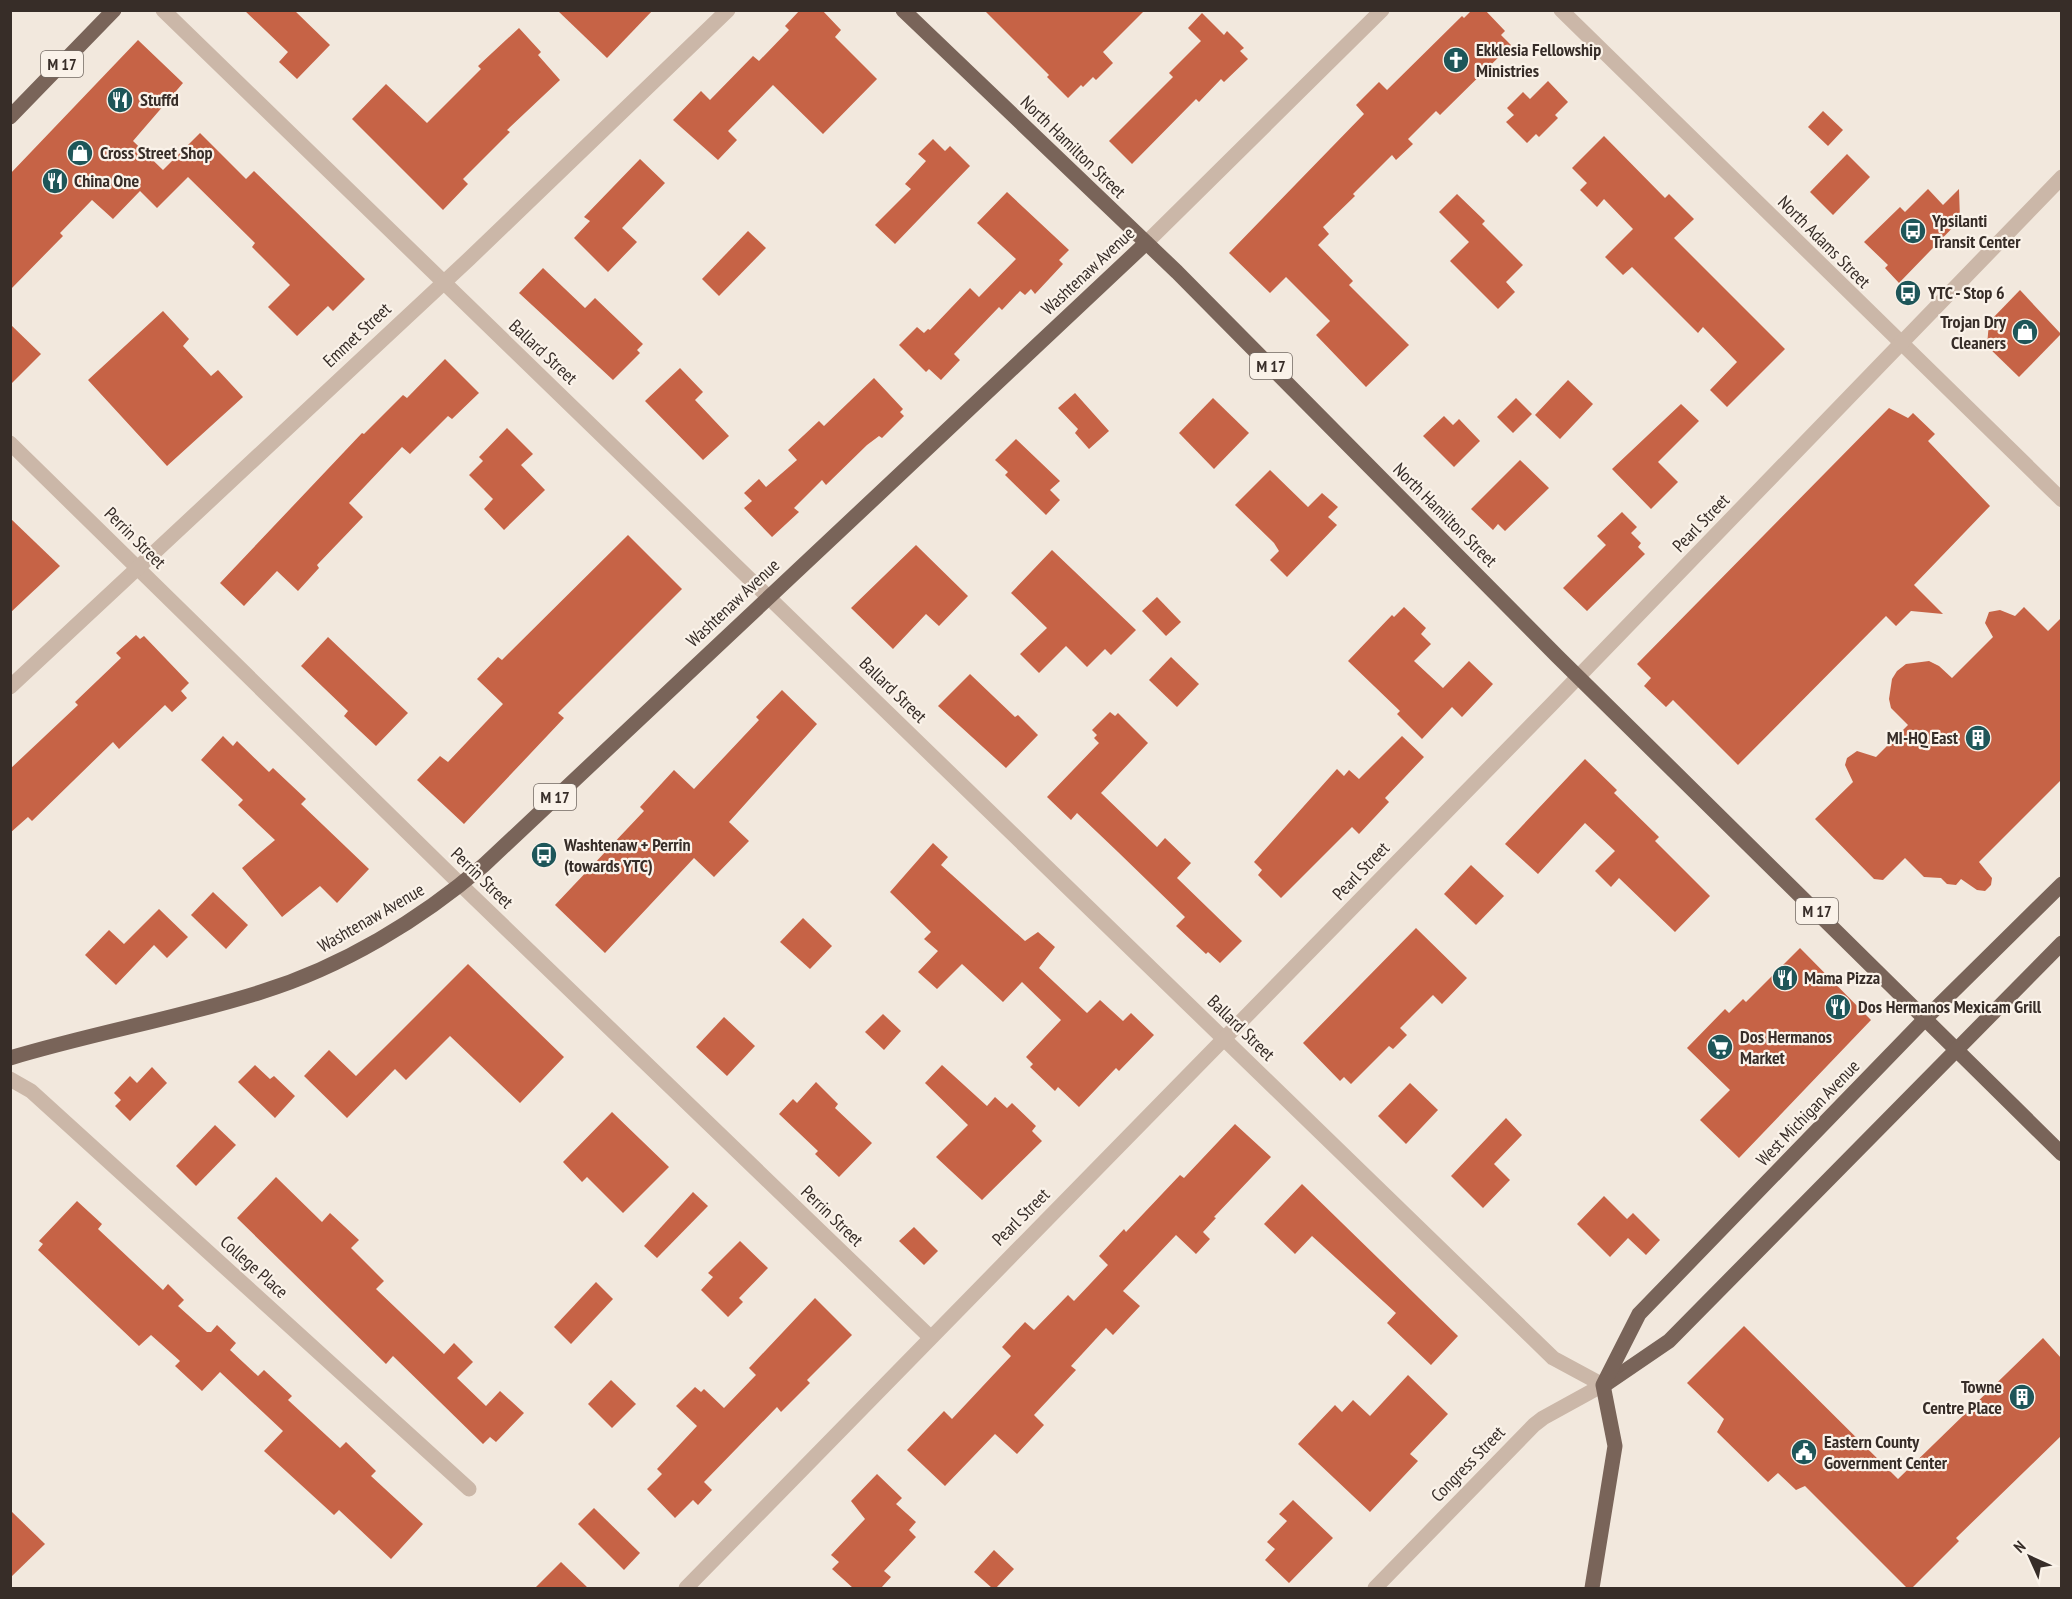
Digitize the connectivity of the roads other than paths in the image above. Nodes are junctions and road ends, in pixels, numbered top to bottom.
1 (114, 10) edge
2 (163, 10) edge
3 (728, 10) edge
4 (903, 10) edge
5 (1382, 10) edge
6 (1561, 10) edge
7 (10, 117) edge
8 (2061, 177) edge
9 (1146, 243) junction
10 (443, 282) junction
11 (1901, 344) junction
12 (10, 443) edge
13 (2061, 500) edge
14 (139, 569) junction
15 (769, 597) junction
16 (1578, 676) junction
17 (10, 687) edge
18 (2061, 884) edge
19 (461, 885) junction
20 (2061, 943) edge
21 (1926, 1018) junction
22 (1224, 1039) junction
23 (1957, 1049) junction
24 (10, 1058) edge
25 (10, 1078) edge
26 (2061, 1154) edge
27 (930, 1337) junction
28 (1603, 1385) junction
29 (469, 1489) dead end
30 (686, 1588) edge
31 (1375, 1588) edge
32 (1592, 1588) edge

1 - 7 main road, M 17
2 - 10 street, Ballard Street
3 - 10 street, Emmet Street
4 - 9 main road, North Hamilton Street
5 - 9 street, Washtenaw Avenue
6 - 11 street, North Adams Street
8 - 11 street, Pearl Street
9 - 15 main road, Washtenaw Avenue / M 17
9 - 16 main road, North Hamilton Street / M 17
10 - 14 street, Emmet Street
10 - 15 street, Ballard Street
11 - 13 street, North Adams Street
11 - 16 street, Pearl Street
12 - 14 street, Perrin Street
14 - 17 street, Emmet Street
14 - 19 street, Perrin Street
15 - 19 main road, Washtenaw Avenue / M 17
15 - 22 street, Ballard Street
16 - 21 main road, North Hamilton Street / M 17
16 - 22 street, Pearl Street
18 - 21 main road, West Michigan Avenue
19 - 24 main road, Washtenaw Avenue / M 17
19 - 27 street, Perrin Street
20 - 23 main road
21 - 23 main road, North Hamilton Street
21 - 28 main road, West Michigan Avenue
22 - 27 street, Pearl Street
22 - 28 street, Ballard Street
23 - 26 main road, North Hamilton Street
23 - 28 main road
25 - 29 street, College Place
27 - 30 street, Pearl Street
28 - 31 street, Congress Street
28 - 32 main road

